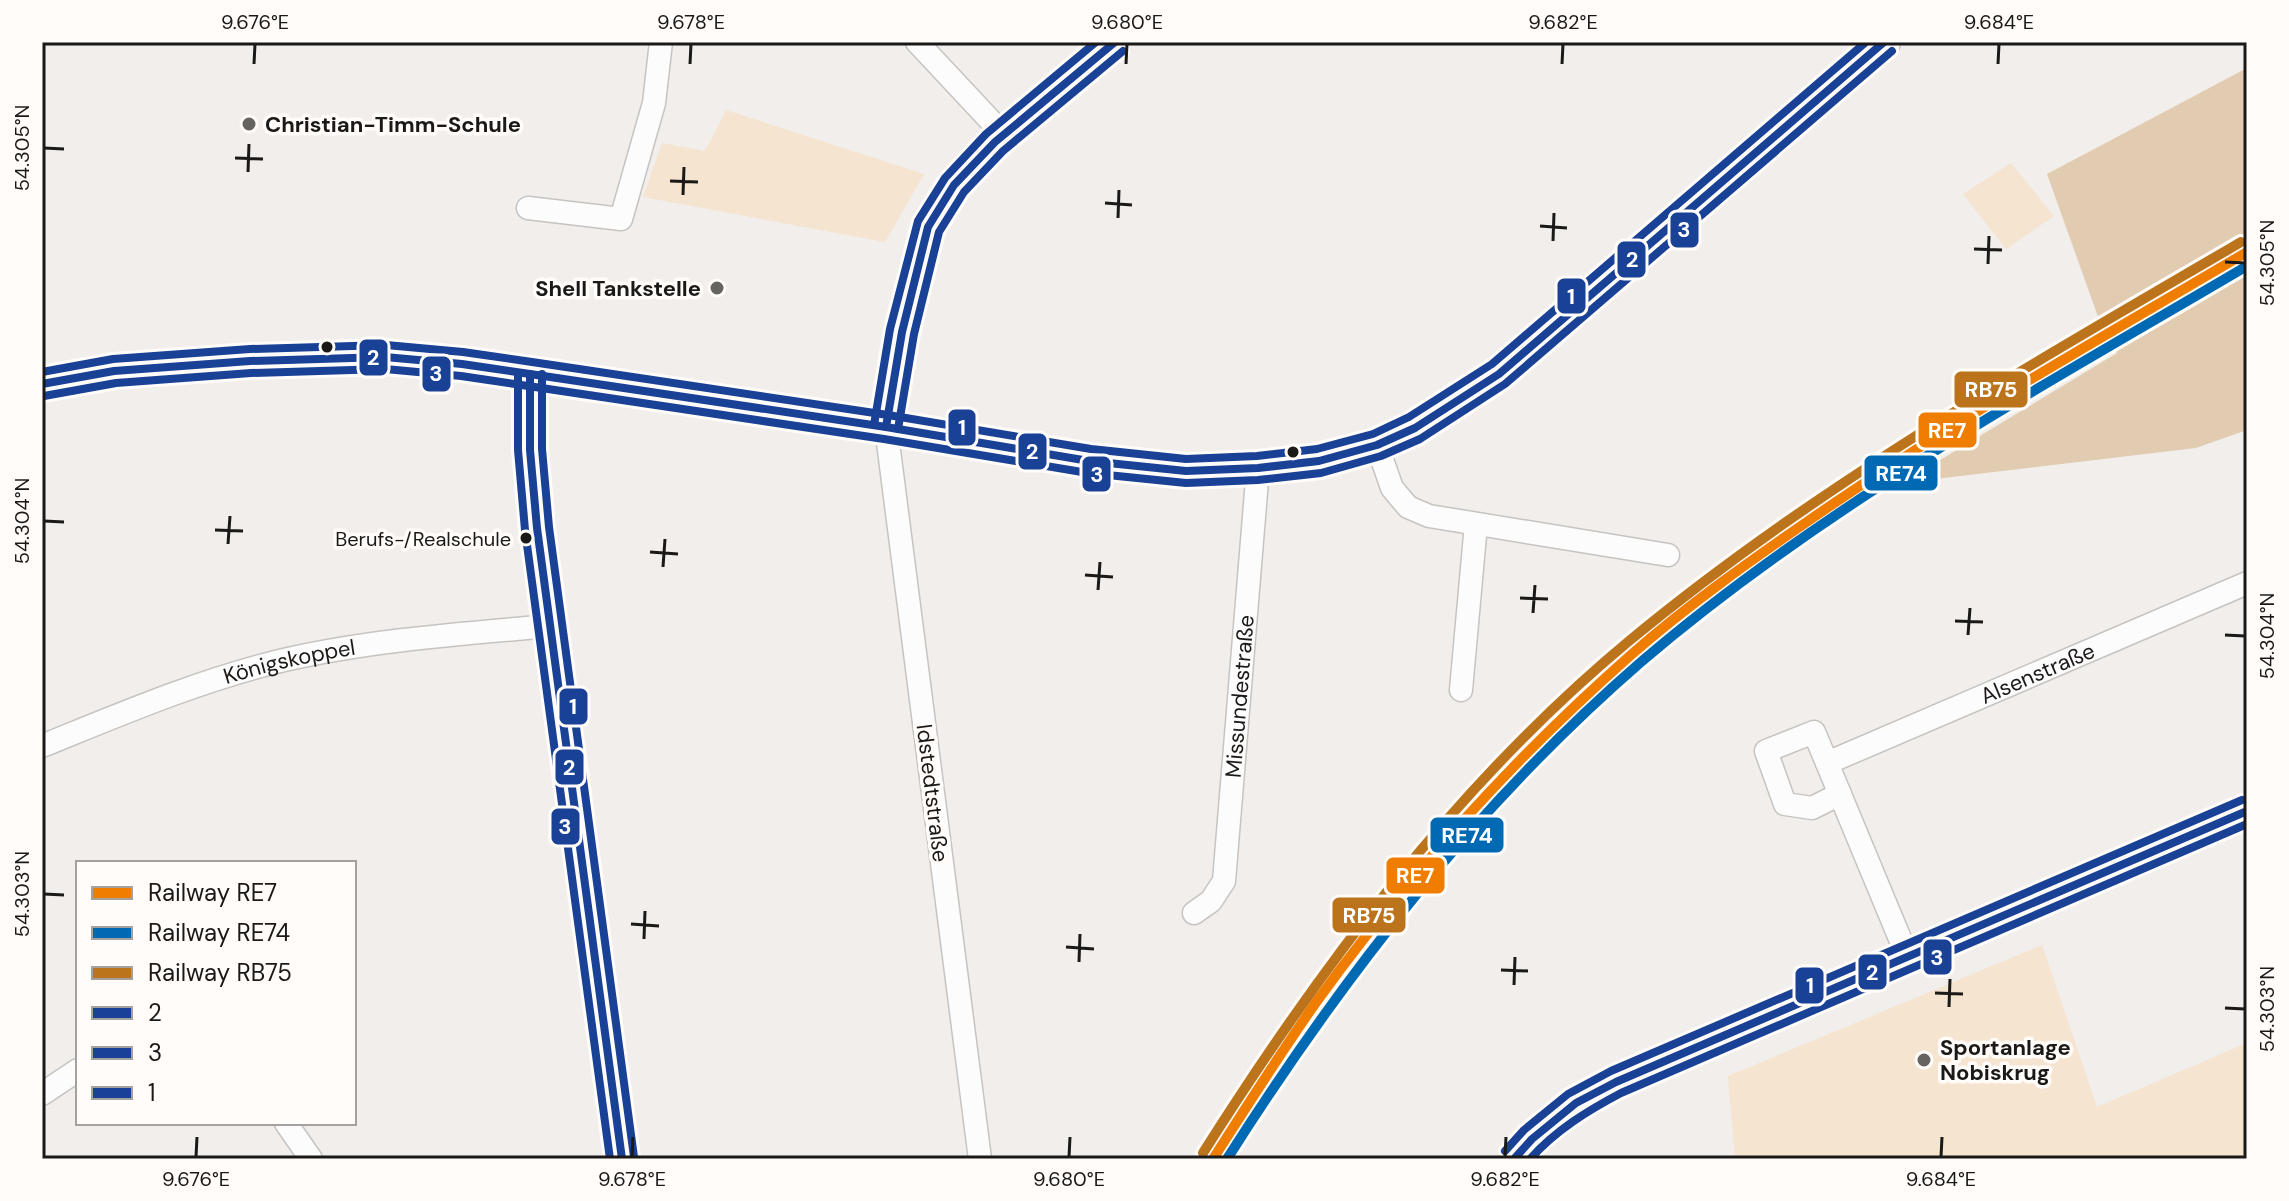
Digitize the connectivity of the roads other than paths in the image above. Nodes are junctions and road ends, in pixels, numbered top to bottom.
1 (661, 42) edge
2 (917, 42) edge
3 (1115, 42) edge
4 (1884, 42) edge
5 (1004, 135) junction
6 (528, 208) dead end
7 (530, 374) junction
8 (42, 384) edge
9 (886, 427) junction
10 (1377, 445) junction
11 (1258, 468) junction
12 (1476, 524) junction
13 (1668, 555) dead end
14 (2247, 583) edge
15 (550, 626) junction
16 (1461, 690) dead end
17 (42, 746) edge
18 (1827, 763) junction
19 (1840, 794) junction
20 (2247, 811) edge
21 (1194, 913) dead end
22 (1908, 958) junction
23 (76, 1071) edge
24 (42, 1094) edge
25 (287, 1125) edge
26 (311, 1159) edge
27 (622, 1159) edge
28 (980, 1159) edge
29 (1514, 1159) edge

1 - 6 street
2 - 5 street
3 - 5 street, Idstedtstraße
4 - 10 main road
5 - 9 street, Idstedtstraße
7 - 8 main road
7 - 9 main road
7 - 15 street
9 - 11 main road
9 - 28 street, Idstedtstraße
10 - 11 main road
10 - 12 street
11 - 21 street, Missundestraße
12 - 13 street
12 - 16 street
14 - 18 street, Alsenstraße
15 - 17 street, Königskoppel
15 - 27 street
18 - 19 street
18 - 19 street
19 - 22 street
20 - 22 street
22 - 29 street
23 - 24 street
25 - 26 street

